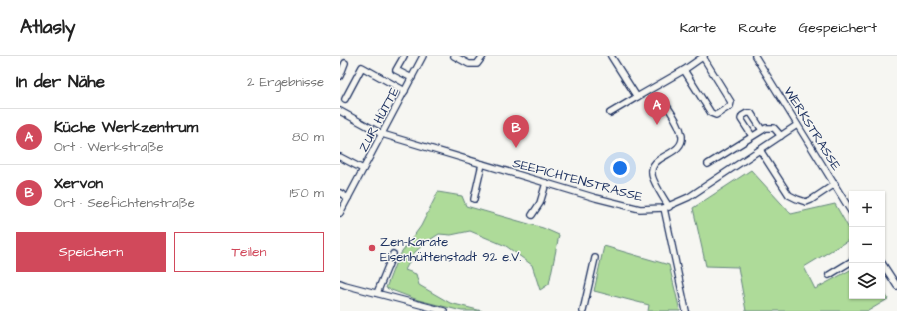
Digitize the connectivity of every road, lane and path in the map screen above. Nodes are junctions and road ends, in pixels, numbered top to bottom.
1 (404, 56) edge
2 (454, 56) edge
3 (483, 56) edge
4 (611, 56) edge
5 (703, 56) edge
6 (755, 56) edge
7 (421, 57) edge
8 (345, 63) dead end
9 (684, 70) junction
10 (340, 76) edge
11 (412, 78) junction
12 (405, 91) junction
13 (637, 97) junction
14 (345, 99) dead end
15 (665, 103) dead end
16 (340, 112) edge
17 (610, 114) dead end
18 (798, 125) junction
19 (762, 130) junction
20 (382, 134) junction
21 (752, 136) junction
22 (781, 136) junction
23 (760, 150) junction
24 (340, 157) edge
25 (482, 164) junction
26 (708, 164) dead end
27 (363, 169) junction
28 (546, 183) junction
29 (835, 184) junction
30 (340, 193) edge
31 (348, 198) junction
32 (474, 199) dead end
33 (667, 207) junction
34 (849, 208) edge
35 (340, 213) edge
36 (532, 216) dead end
37 (393, 254) dead end
38 (595, 258) dead end
39 (849, 263) edge
40 (885, 268) edge
41 (829, 275) dead end
42 (340, 282) edge
43 (897, 286) edge
44 (376, 293) junction
45 (444, 311) edge
46 (583, 311) edge
47 (686, 311) edge

1 - 11 street
2 - 3 street
4 - 13 street
5 - 9 street
5 - 9 street
6 - 18 street, WERKSTRASSE
7 - 11 street, ZUR HÜTTE
8 - 10 street
9 - 13 street
11 - 12 street, ZUR HÜTTE
12 - 14 street
12 - 20 street, ZUR HÜTTE
13 - 17 street
15 - 33 street
16 - 20 street, SEEFICHTENSTRASSE
18 - 22 street, SEEFICHTENSTRASSE
18 - 29 street, WERKSTRASSE
19 - 21 street
19 - 21 street
19 - 22 street
20 - 25 street, SEEFICHTENSTRASSE
20 - 27 street, ZUR HÜTTE
21 - 26 street
22 - 23 street, SEEFICHTENSTRASSE
23 - 29 street
23 - 33 street, SEEFICHTENSTRASSE
24 - 27 street
25 - 28 street, SEEFICHTENSTRASSE
25 - 32 street
27 - 31 street, ZUR HÜTTE
28 - 33 street, SEEFICHTENSTRASSE
28 - 36 street
29 - 34 street, WERKSTRASSE
30 - 31 street
31 - 35 street, ZUR HÜTTE
33 - 47 street
37 - 44 street
38 - 46 street
39 - 41 street
40 - 43 street
42 - 44 street
44 - 45 street

